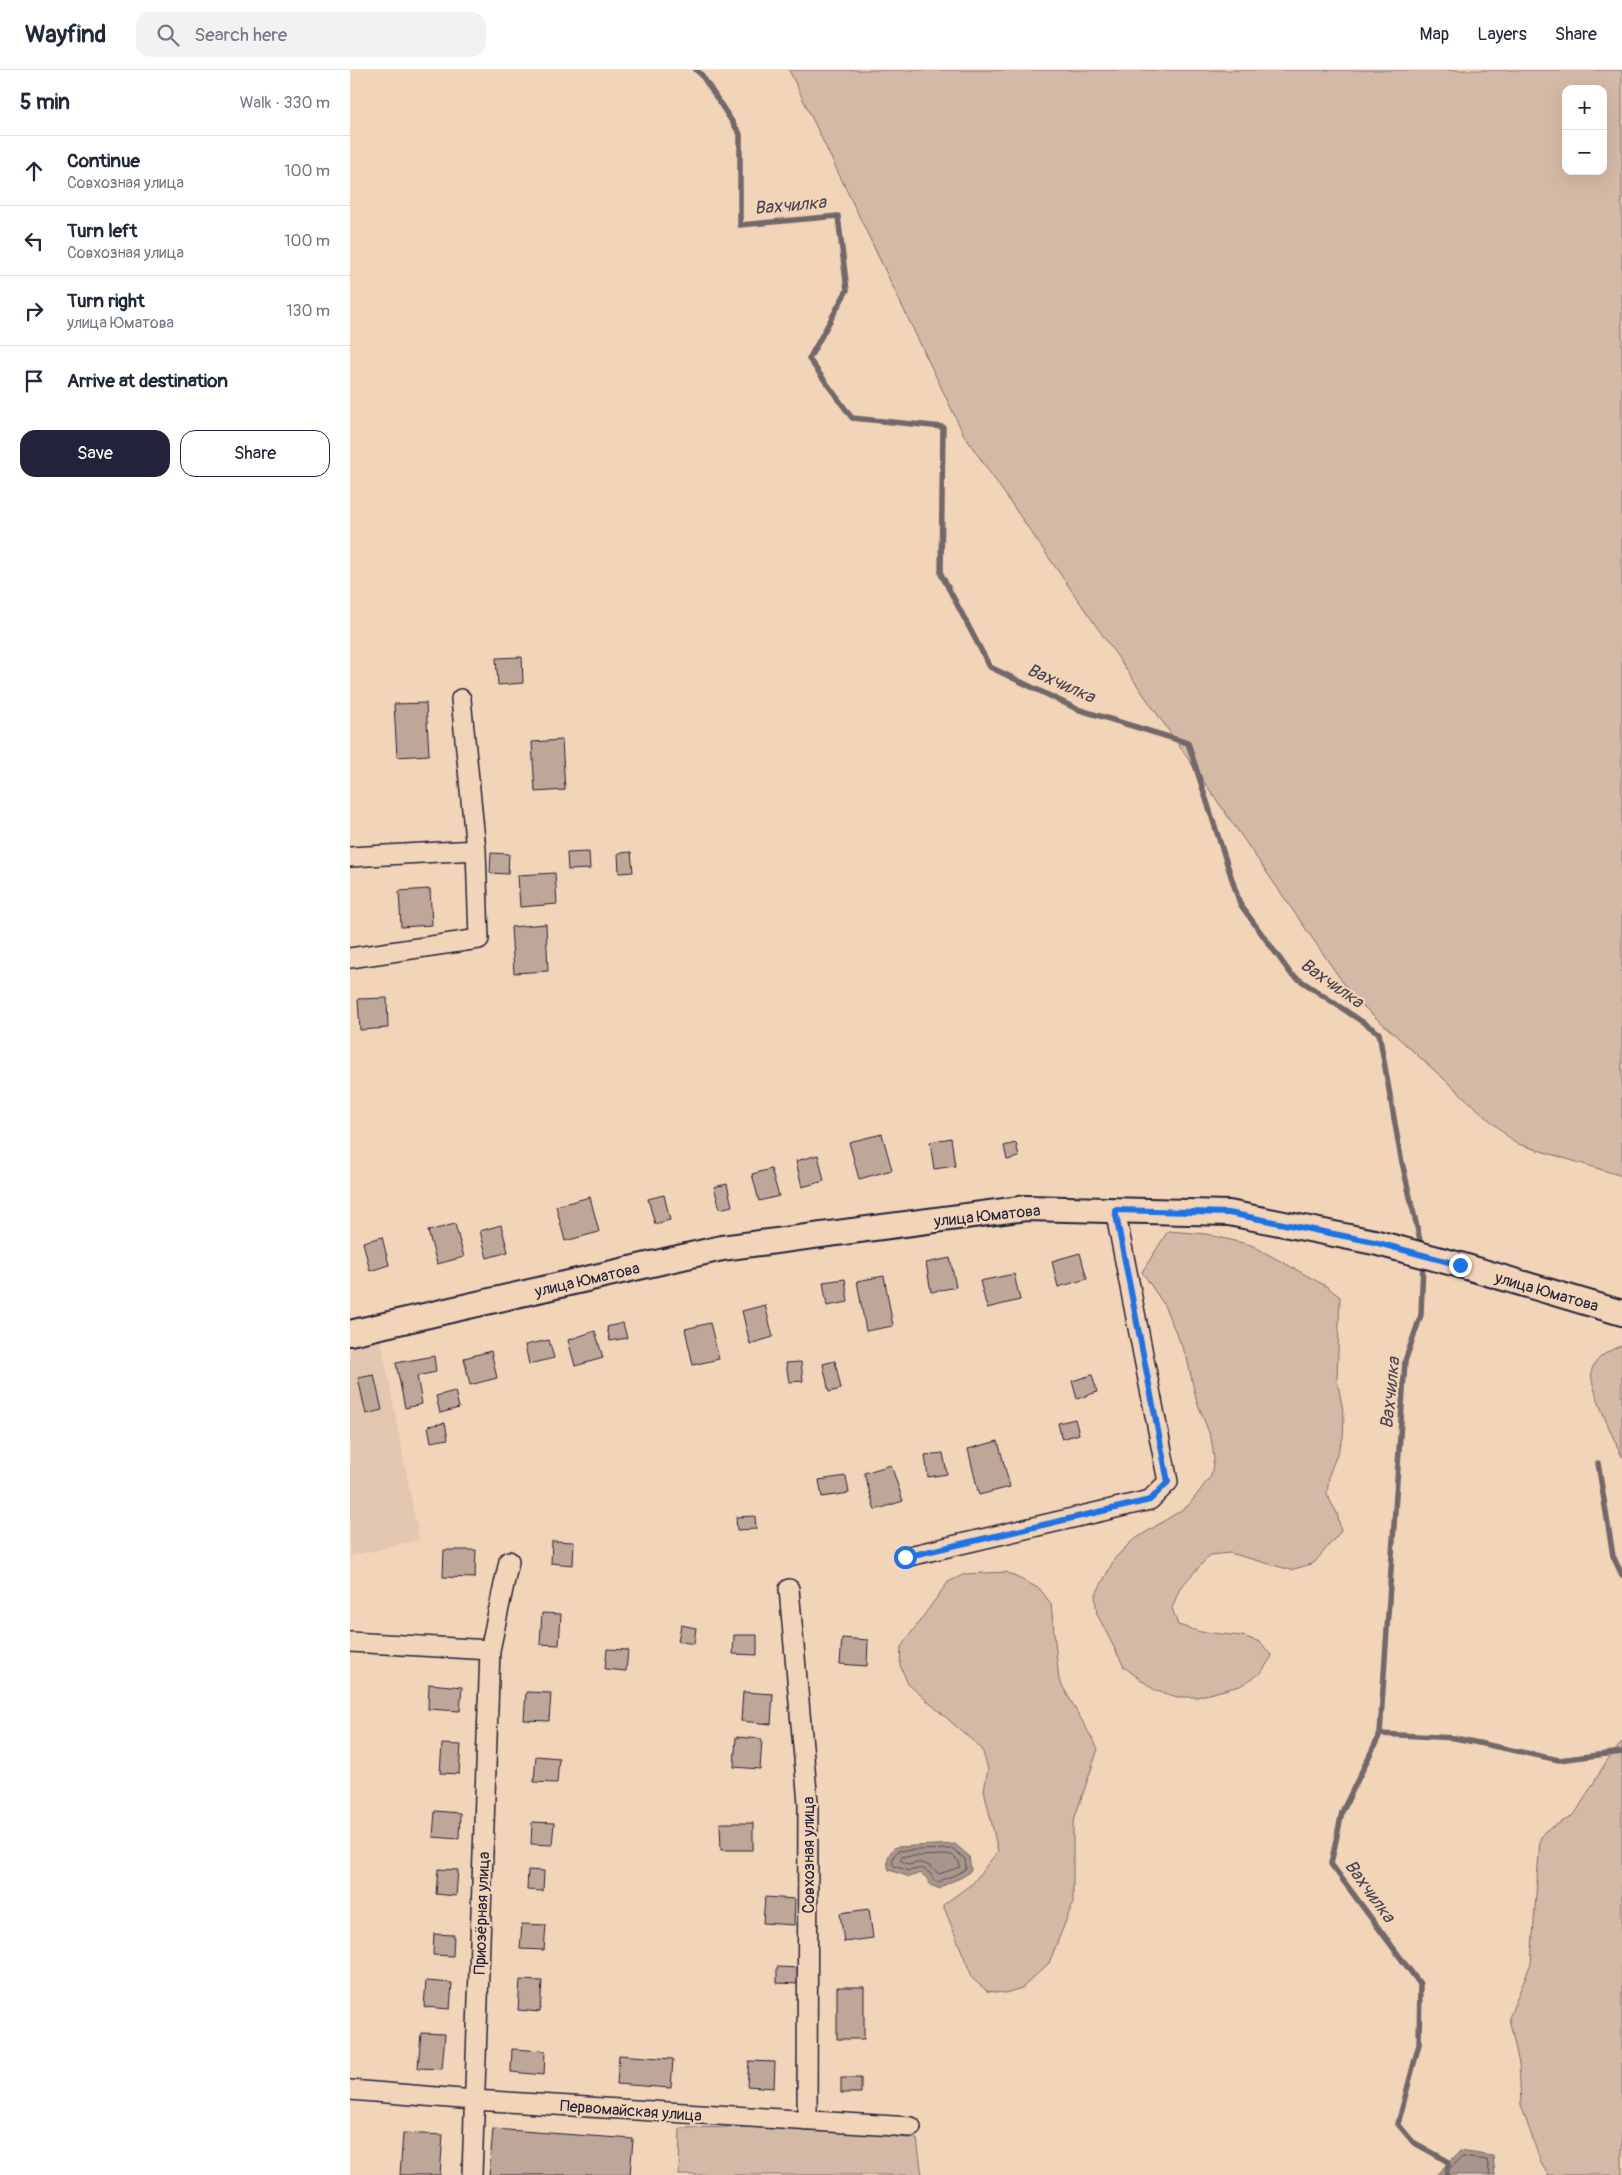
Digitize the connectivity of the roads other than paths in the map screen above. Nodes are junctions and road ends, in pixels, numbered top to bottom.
1 (461, 699) dead end
2 (476, 850) junction
3 (350, 857) edge
4 (350, 958) edge
5 (1115, 1210) junction
6 (1622, 1313) edge
7 (350, 1333) edge
8 (905, 1557) dead end
9 (509, 1561) dead end
10 (789, 1589) dead end
11 (350, 1642) edge
12 (490, 1650) junction
13 (350, 2090) edge
14 (474, 2100) junction
15 (807, 2121) junction
16 (911, 2127) dead end
17 (472, 2175) edge

1 - 2 street
2 - 3 street
2 - 4 street
5 - 6 main road, улица Юматова
5 - 7 main road, улица Юматова
5 - 8 street
9 - 12 street, Приозёрная улица
10 - 15 street, Совхозная улица
11 - 12 street
12 - 14 street, Приозёрная улица
13 - 14 street, Первомайская улица
14 - 15 street, Первомайская улица
14 - 17 street, Приозёрная улица
15 - 16 street, Первомайская улица

